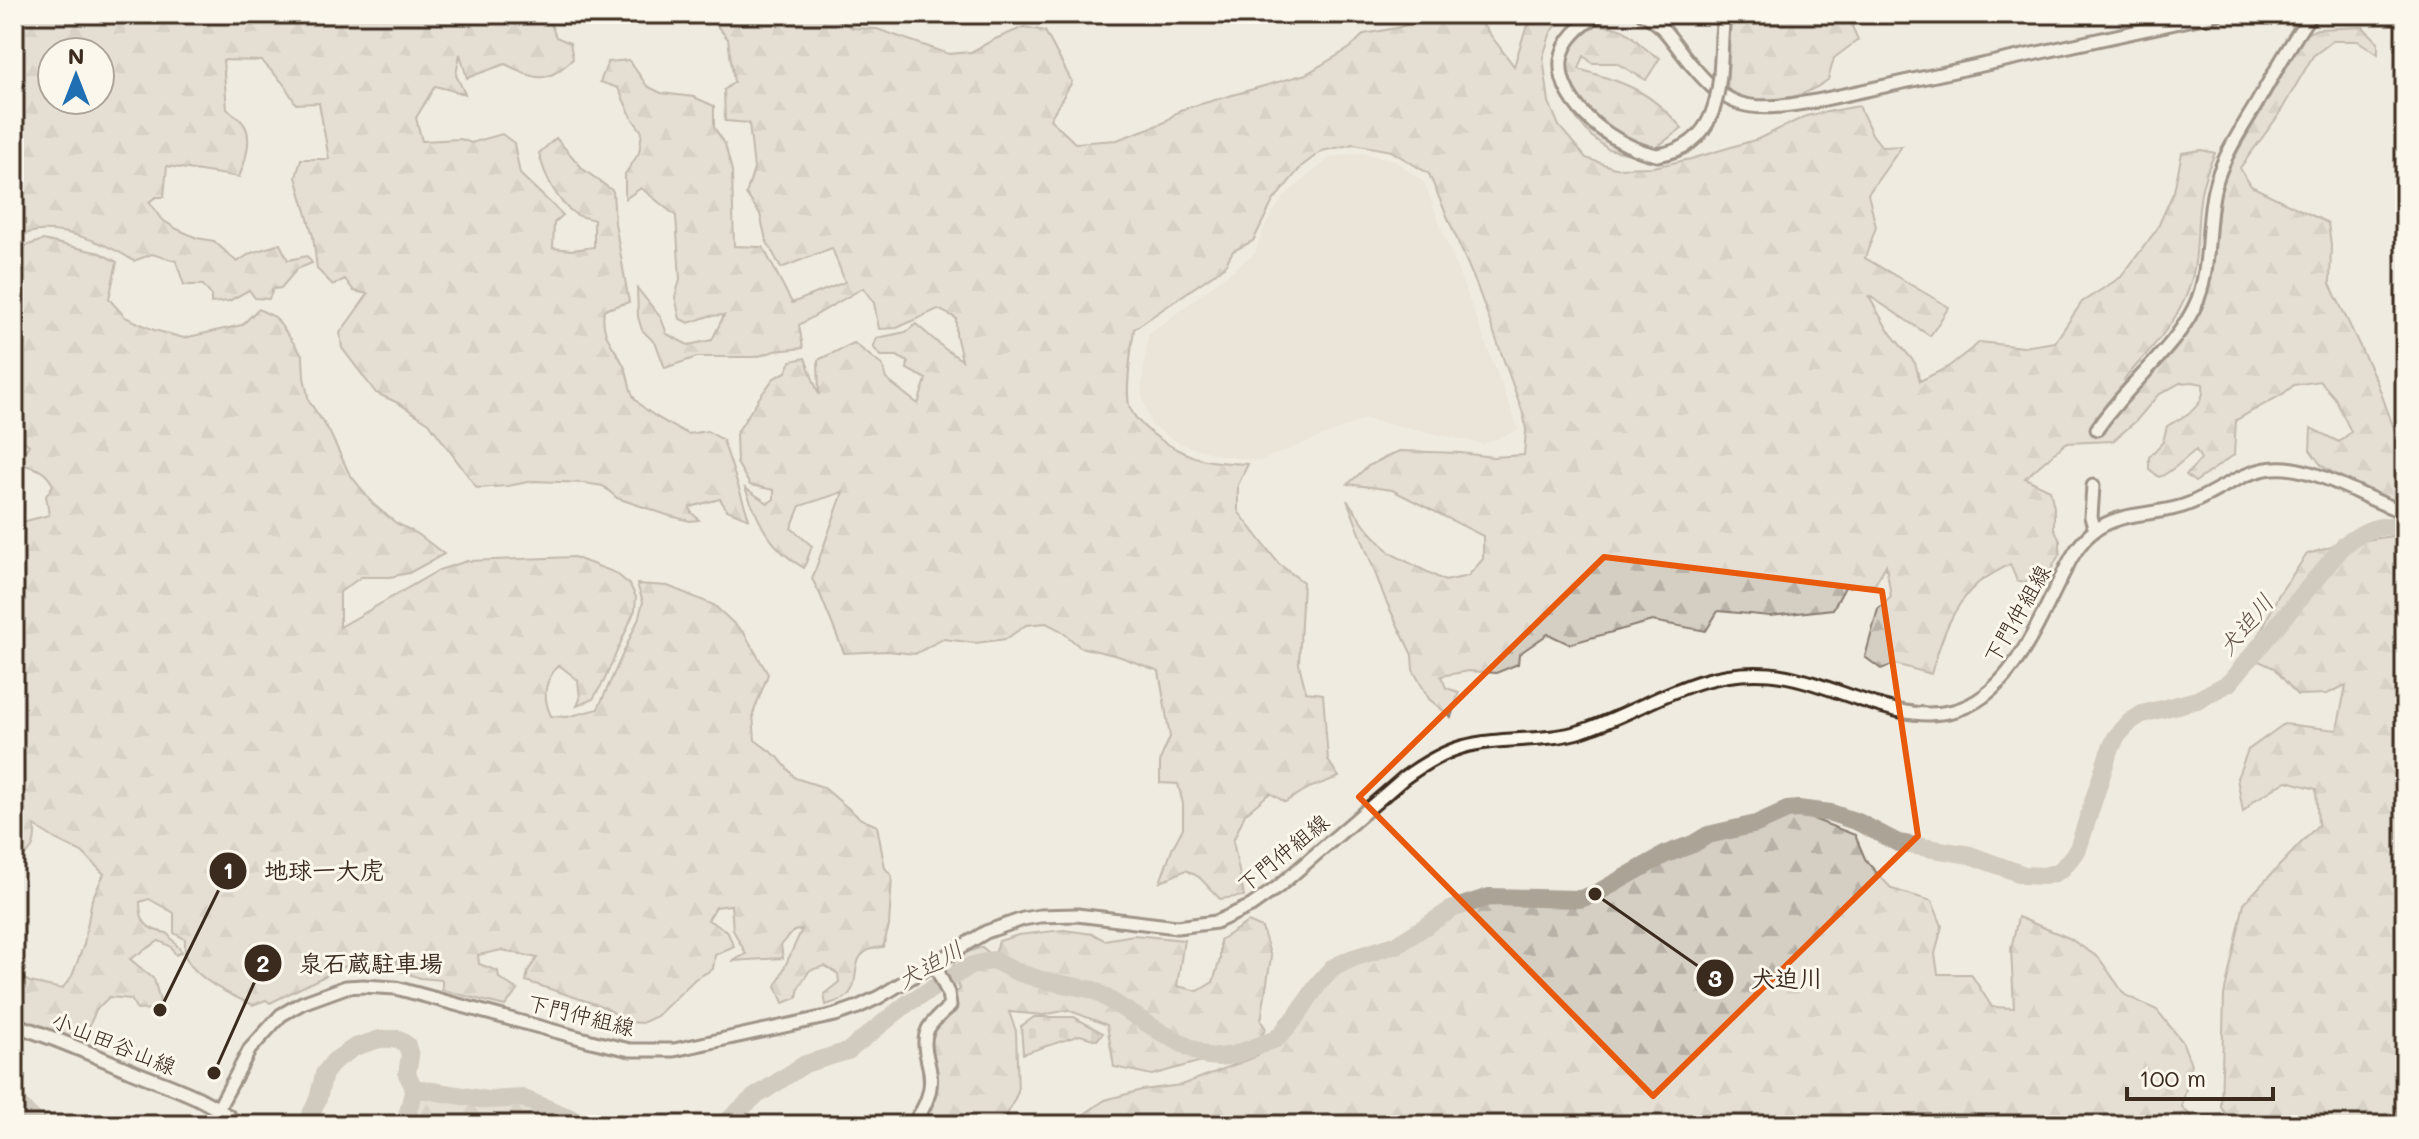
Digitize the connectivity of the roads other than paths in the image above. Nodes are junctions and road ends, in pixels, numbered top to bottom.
1 (1599, 14) edge
2 (1643, 14) edge
3 (1724, 14) edge
4 (2217, 14) edge
5 (2311, 14) edge
6 (2097, 429) dead end
7 (2093, 486) dead end
8 (2405, 512) edge
9 (2095, 530) junction
10 (934, 963) junction
11 (14, 1025) edge
12 (218, 1109) junction
13 (237, 1124) edge
14 (912, 1125) edge

1 - 3 street, bridge
2 - 4 street
5 - 6 street
7 - 9 street
8 - 9 street
9 - 10 street, 下門仲組線
10 - 12 street, 下門仲組線
10 - 14 street
11 - 12 main road, 小山田谷山線
12 - 13 main road, 小山田谷山線

